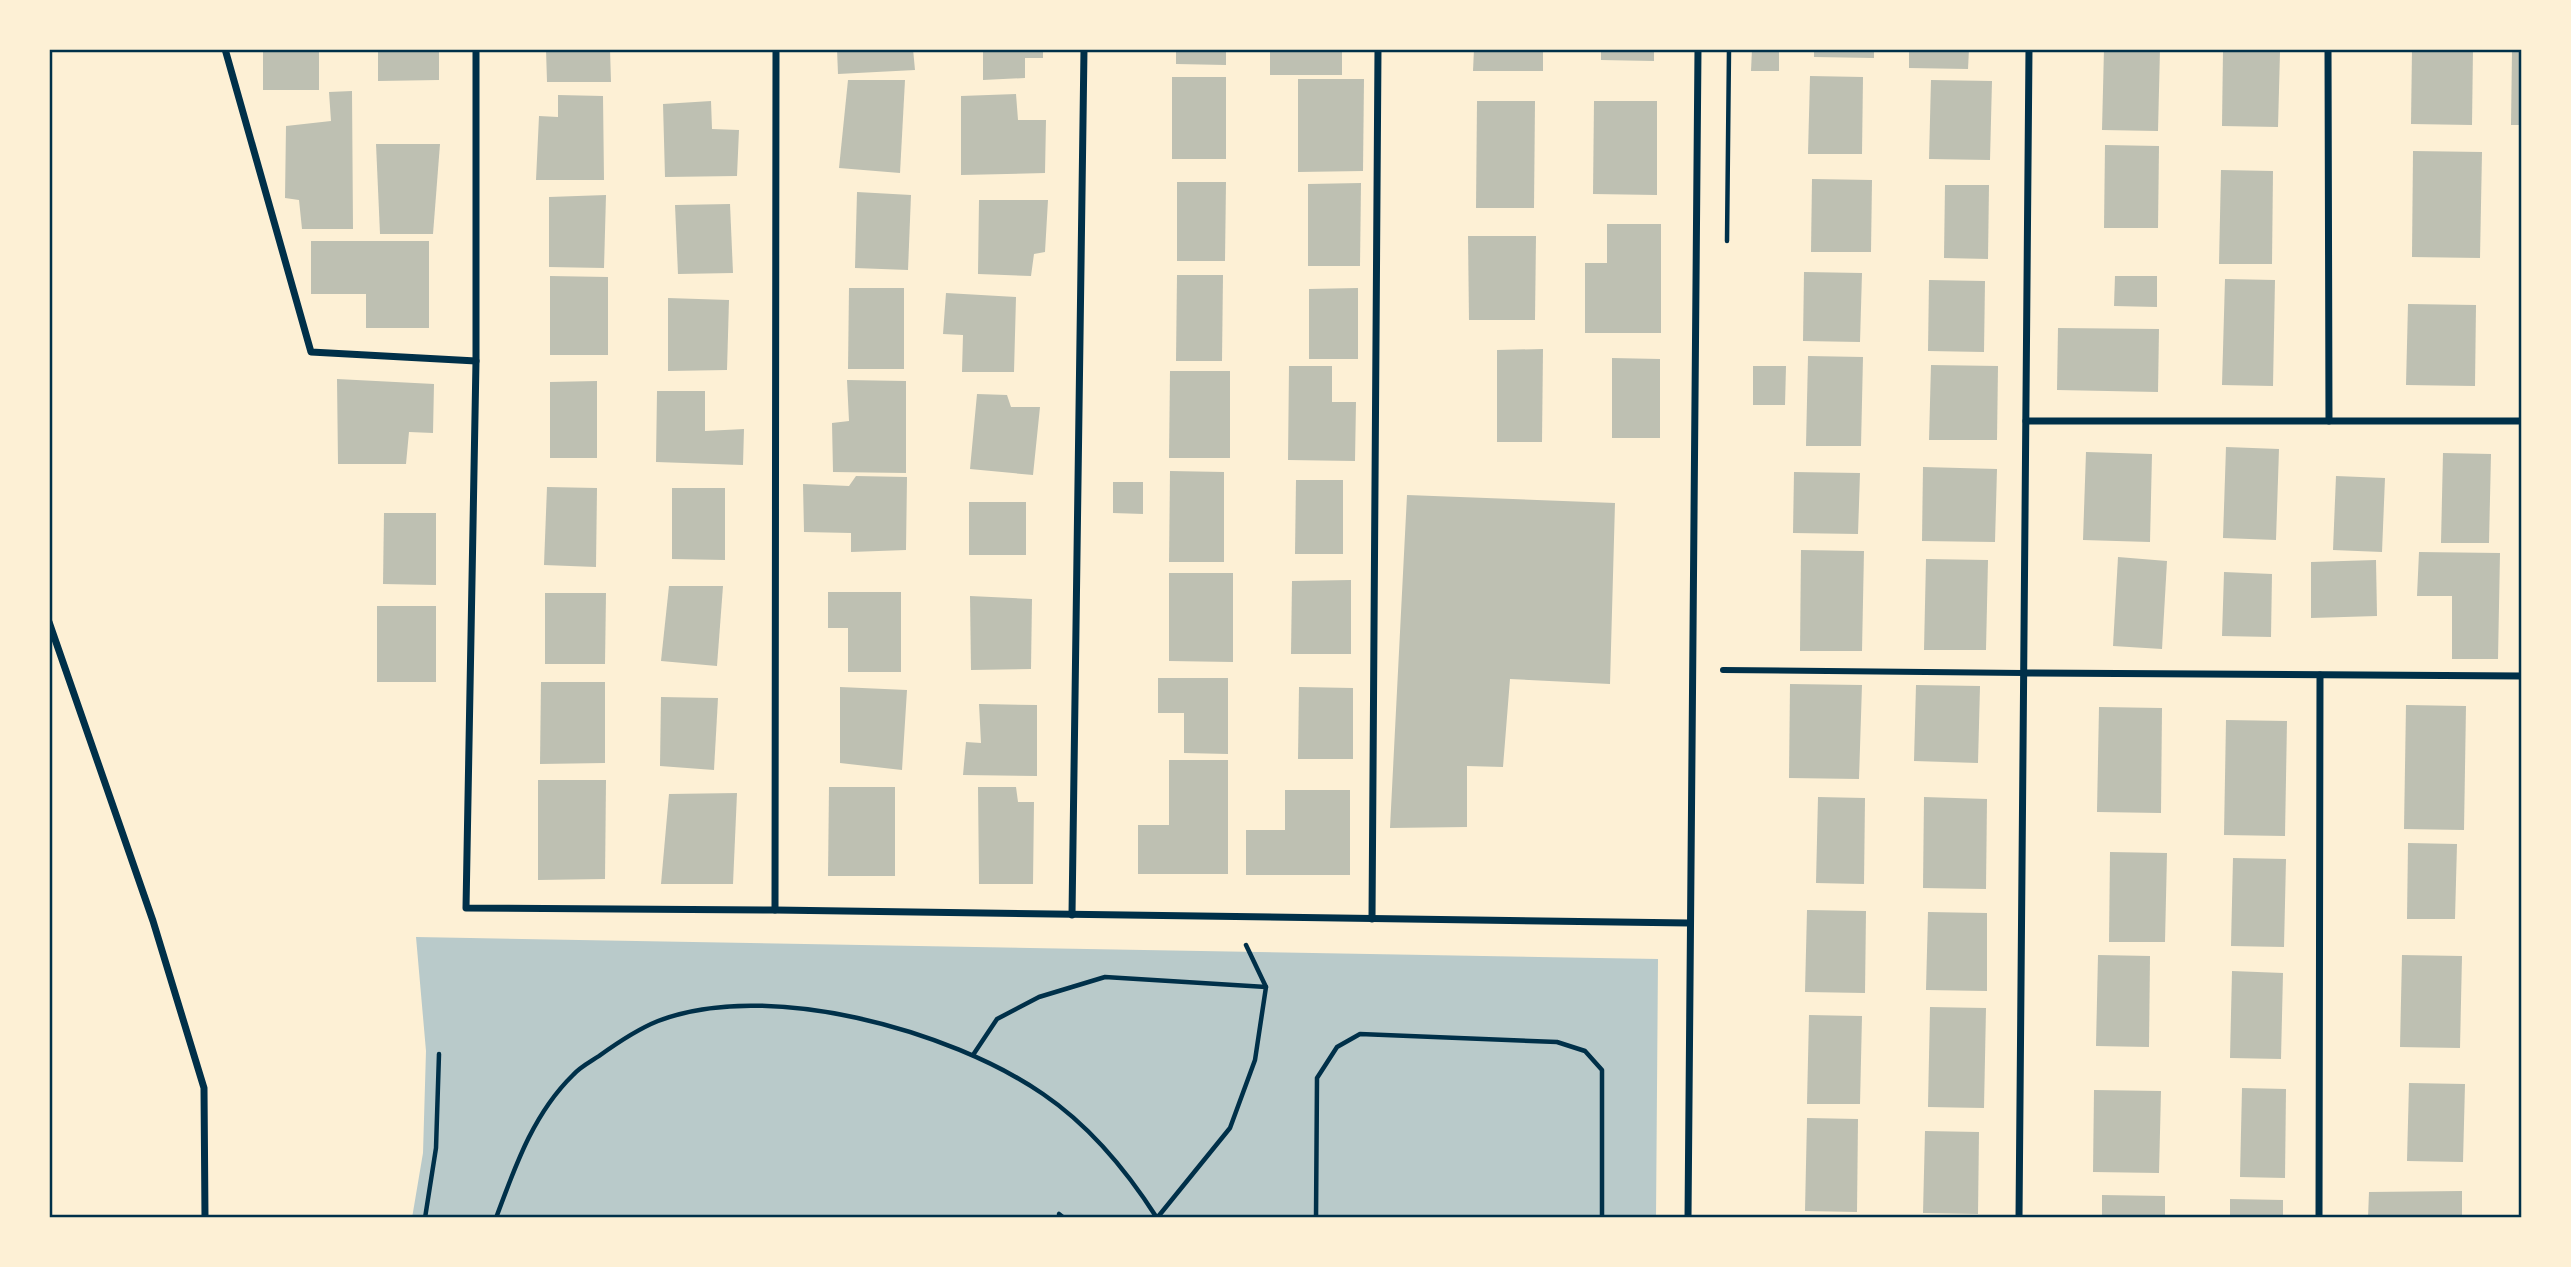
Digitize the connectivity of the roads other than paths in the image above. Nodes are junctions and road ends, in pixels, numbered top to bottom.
1 (225, 49) edge
2 (475, 49) edge
3 (776, 49) edge
4 (1084, 49) edge
5 (1378, 49) edge
6 (1698, 49) edge
7 (2029, 49) edge
8 (2328, 49) edge
9 (476, 361) junction
10 (2026, 421) junction
11 (2329, 421) junction
12 (2522, 421) edge
13 (49, 622) edge
14 (1723, 670) dead end
15 (2024, 673) junction
16 (2320, 675) junction
17 (2522, 676) edge
18 (775, 910) junction
19 (1072, 915) junction
20 (1372, 919) junction
21 (1689, 923) junction
22 (205, 1218) edge
23 (1688, 1218) edge
24 (2019, 1218) edge
25 (2319, 1218) edge

1 - 9 street
2 - 9 street
3 - 18 street
4 - 19 street
5 - 20 street
6 - 21 street
7 - 10 street
8 - 11 street
9 - 18 street
10 - 11 street
10 - 15 street
11 - 12 street
13 - 22 street
14 - 15 street
15 - 16 street
15 - 24 street
16 - 17 street
16 - 25 street
18 - 19 street
19 - 20 street
20 - 21 street
21 - 23 street

